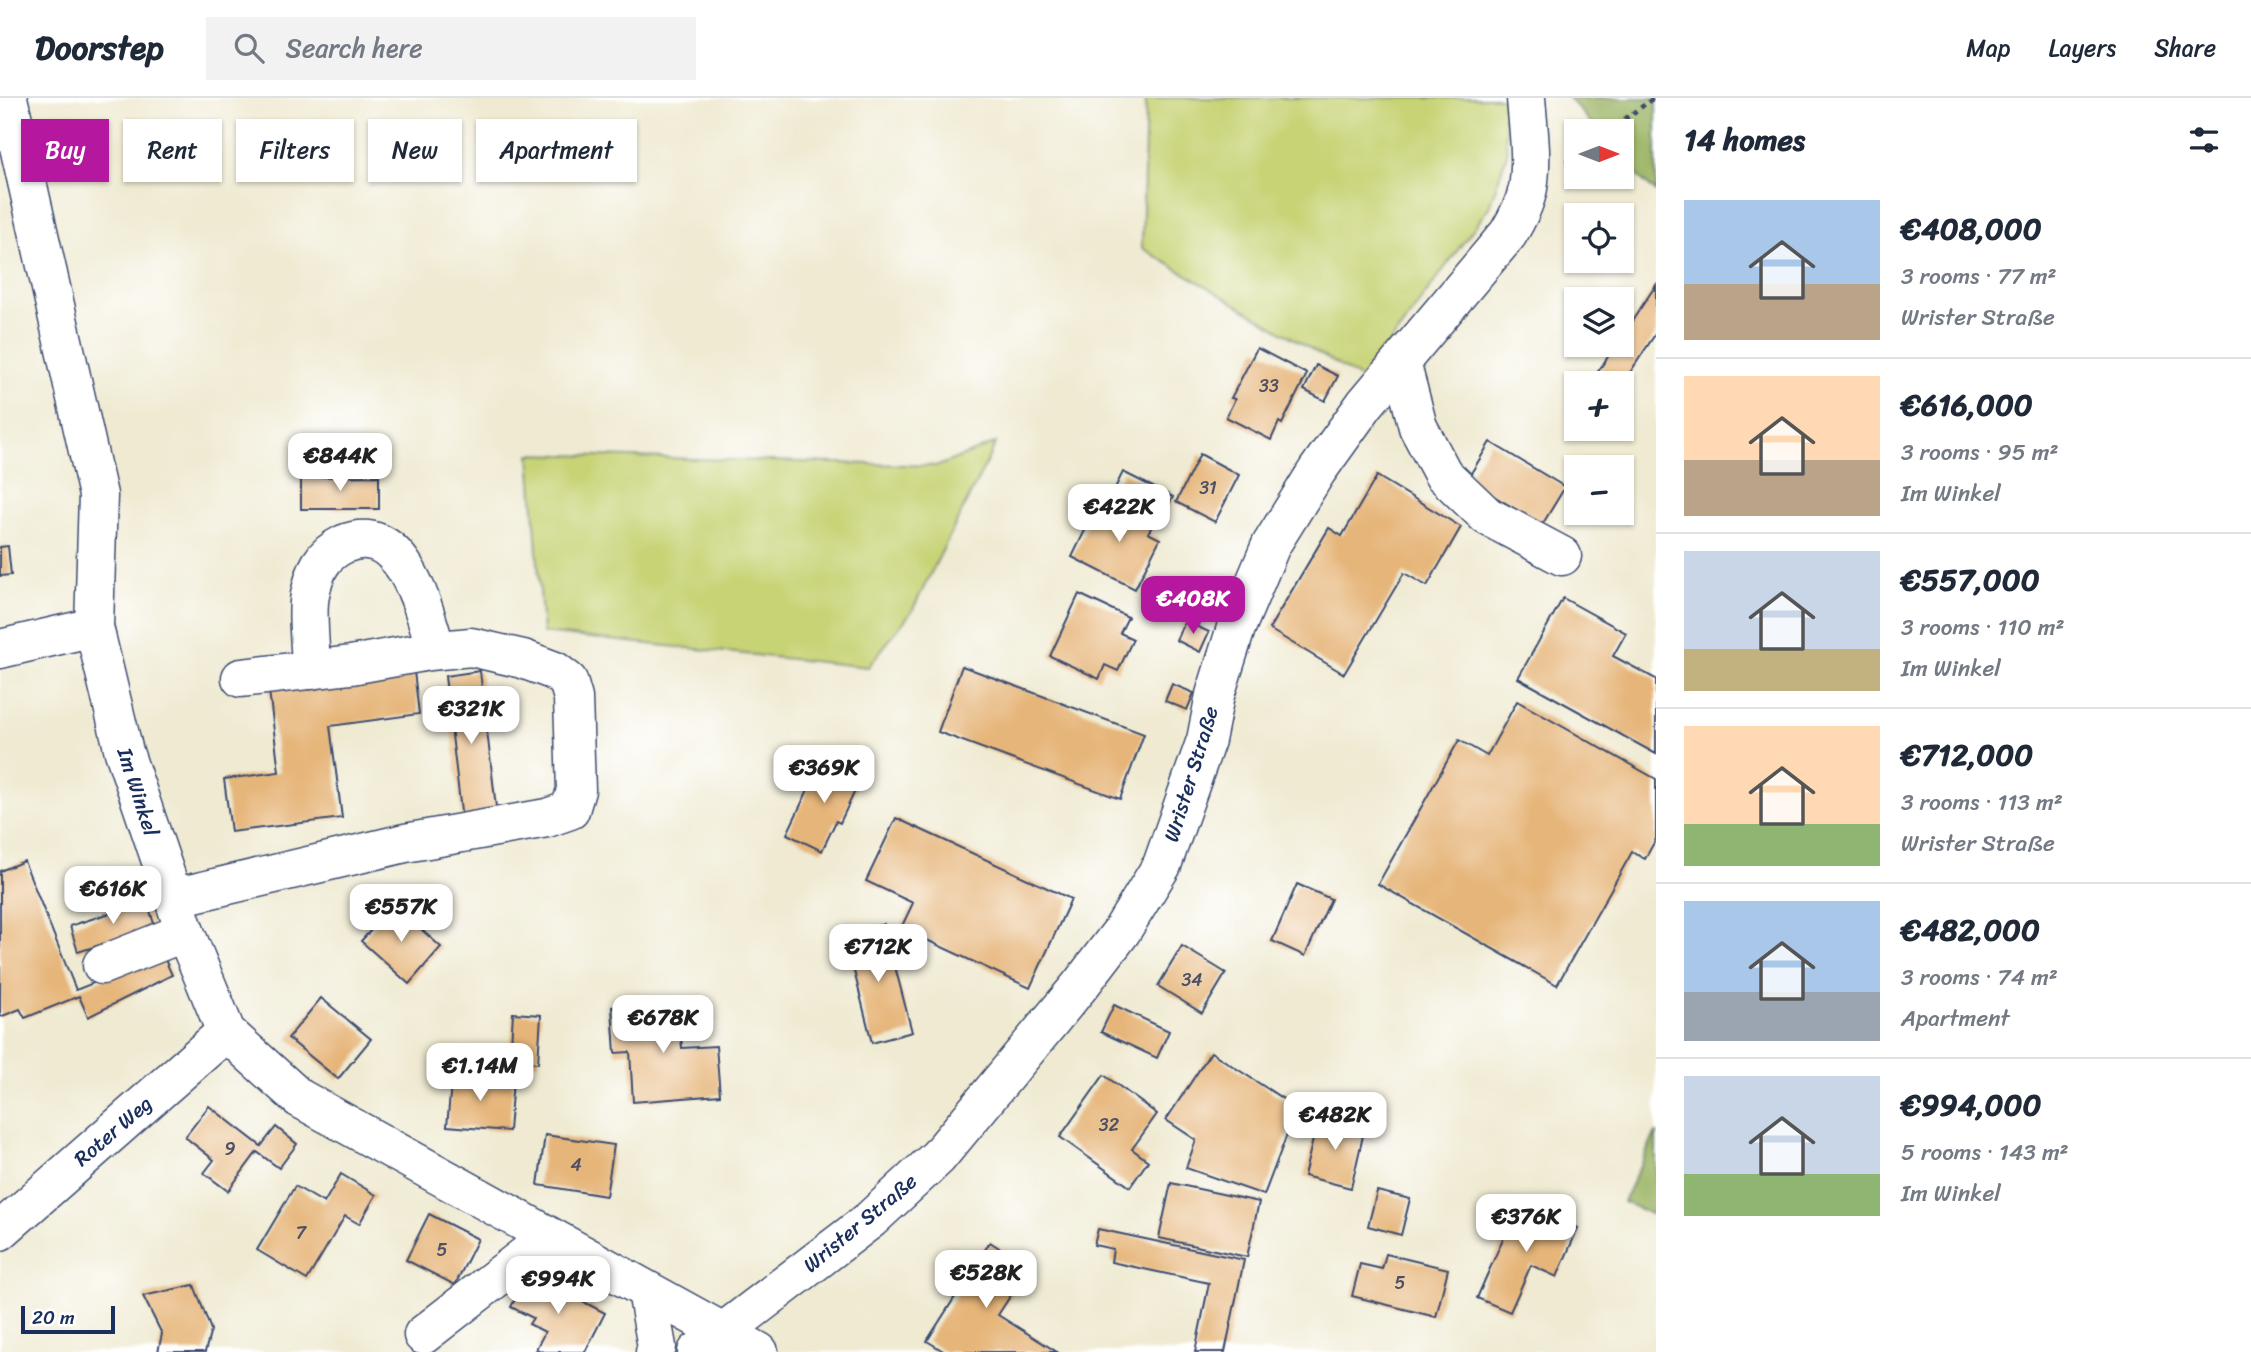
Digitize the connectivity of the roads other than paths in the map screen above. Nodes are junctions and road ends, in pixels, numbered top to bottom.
1 (8, 98) edge
2 (1526, 98) edge
3 (1401, 362) junction
4 (1562, 556) dead end
5 (94, 627) junction
6 (0, 649) edge
7 (436, 650) junction
8 (311, 670) junction
9 (242, 678) dead end
10 (179, 915) junction
11 (102, 965) dead end
12 (226, 1032) junction
13 (0, 1231) edge
14 (549, 1237) junction
15 (646, 1291) junction
16 (424, 1335) dead end
17 (710, 1342) edge
18 (655, 1352) edge
19 (759, 1352) edge

1 - 5 street, Im Winkel
2 - 3 street, Wrister Straße
3 - 4 street
3 - 17 street, Wrister Straße
5 - 6 street
5 - 10 street, Im Winkel
7 - 8 street
7 - 8 street
7 - 10 street
8 - 9 street
10 - 11 street
10 - 12 street, Im Winkel
12 - 13 street, Roter Weg
12 - 14 street, Im Winkel
14 - 15 street, Im Winkel
14 - 16 street
15 - 17 street, Im Winkel
15 - 18 street
17 - 19 street, Im Winkel

